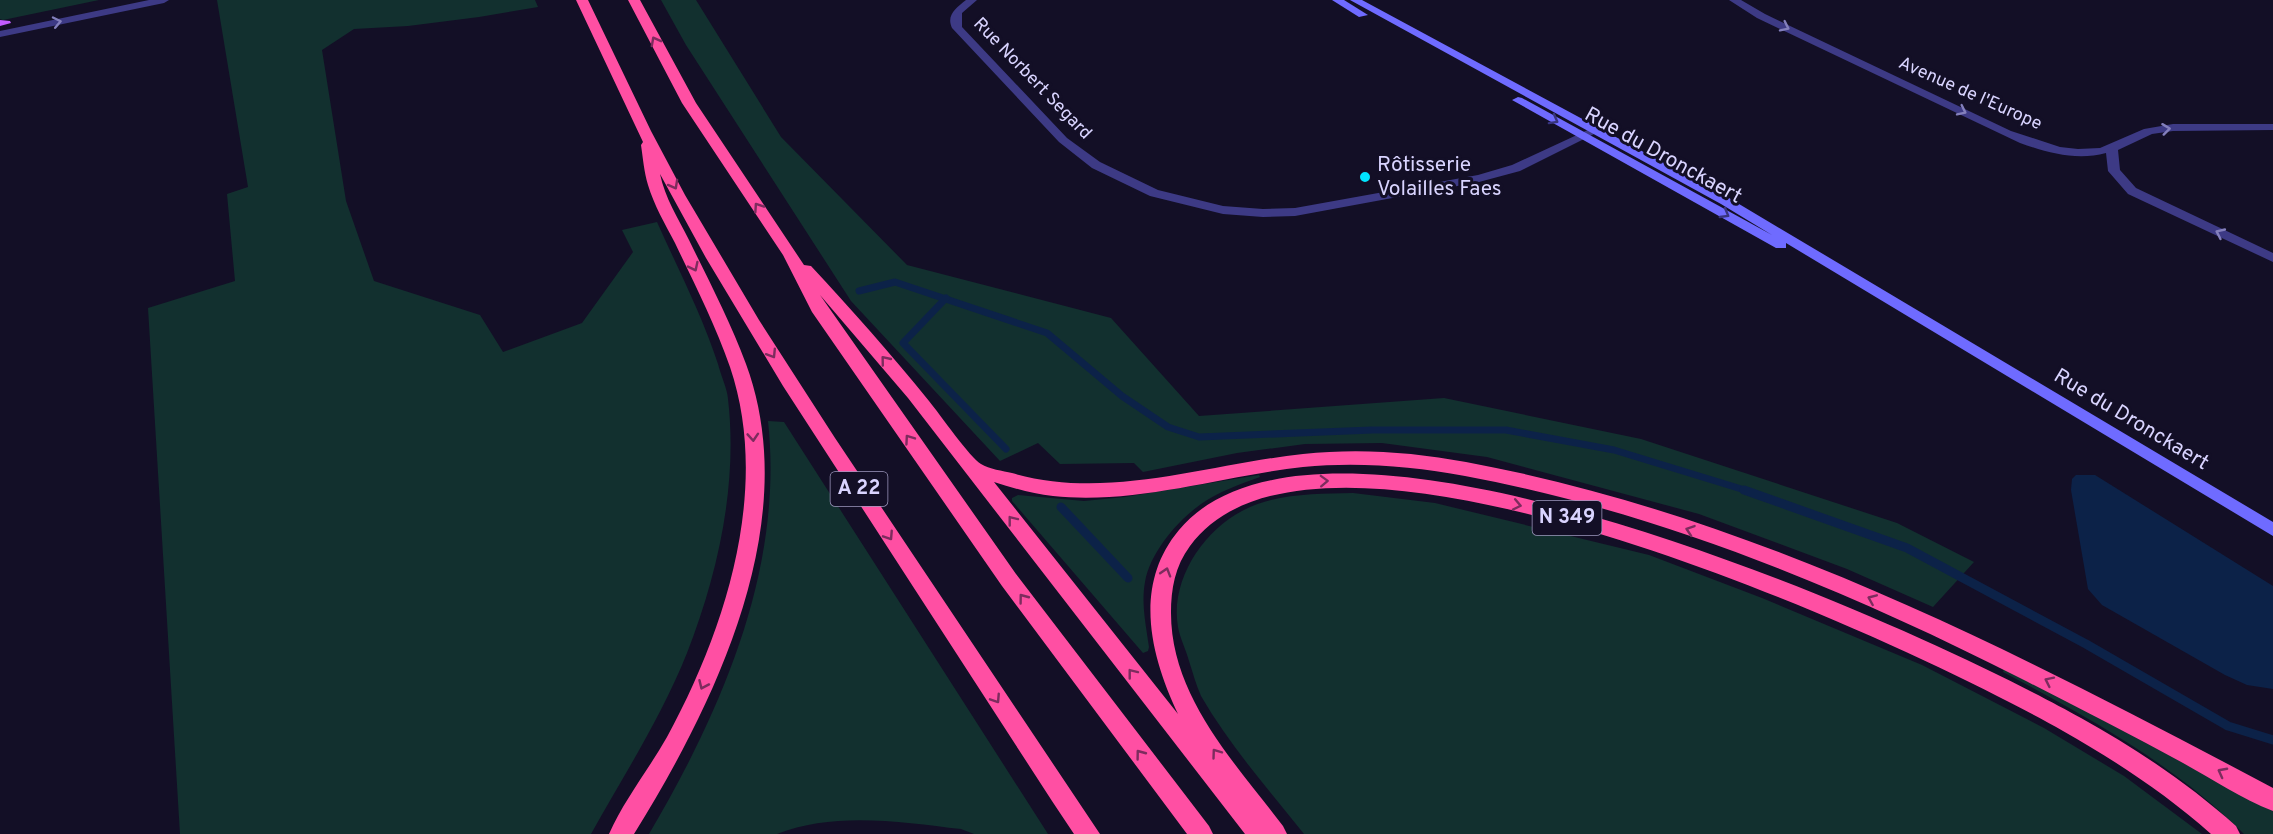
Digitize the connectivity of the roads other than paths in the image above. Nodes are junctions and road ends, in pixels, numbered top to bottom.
1 (115, 0) edge
2 (164, 0) edge
3 (582, 0) edge
4 (634, 0) edge
5 (972, 0) edge
6 (1337, 0) edge
7 (1355, 0) edge
8 (1734, 0) edge
9 (2, 23) edge
10 (0, 34) edge
11 (2273, 127) edge
12 (1596, 130) junction
13 (646, 134) junction
14 (1583, 136) junction
15 (2112, 150) junction
16 (791, 255) junction
17 (2273, 258) edge
18 (1968, 348) junction
19 (976, 470) junction
20 (2273, 530) edge
21 (2273, 800) edge
22 (621, 834) edge
23 (1088, 834) edge
24 (1201, 834) edge
25 (1261, 834) edge
26 (1275, 834) edge
27 (2228, 834) edge

1 - 9 street
10 -> 2 street
3 - 13 highway, A 22
16 -> 4 highway
5 - 14 street, Rue Norbert Segard
6 -> 14 main road, Rue du Dronckaert
7 - 12 main road, Rue du Dronckaert
8 -> 15 street, Avenue de l'Europe
15 -> 11 street
12 - 14 street, Rue Norbert Segard
12 - 18 main road, Rue du Dronckaert
13 -> 22 highway
13 -> 23 highway, A 22
14 -> 18 main road, Rue du Dronckaert
17 -> 15 street
19 -> 16 highway
24 -> 16 highway
18 - 20 main road, Rue du Dronckaert
21 -> 19 highway
25 -> 19 highway
26 -> 27 highway, N 349

